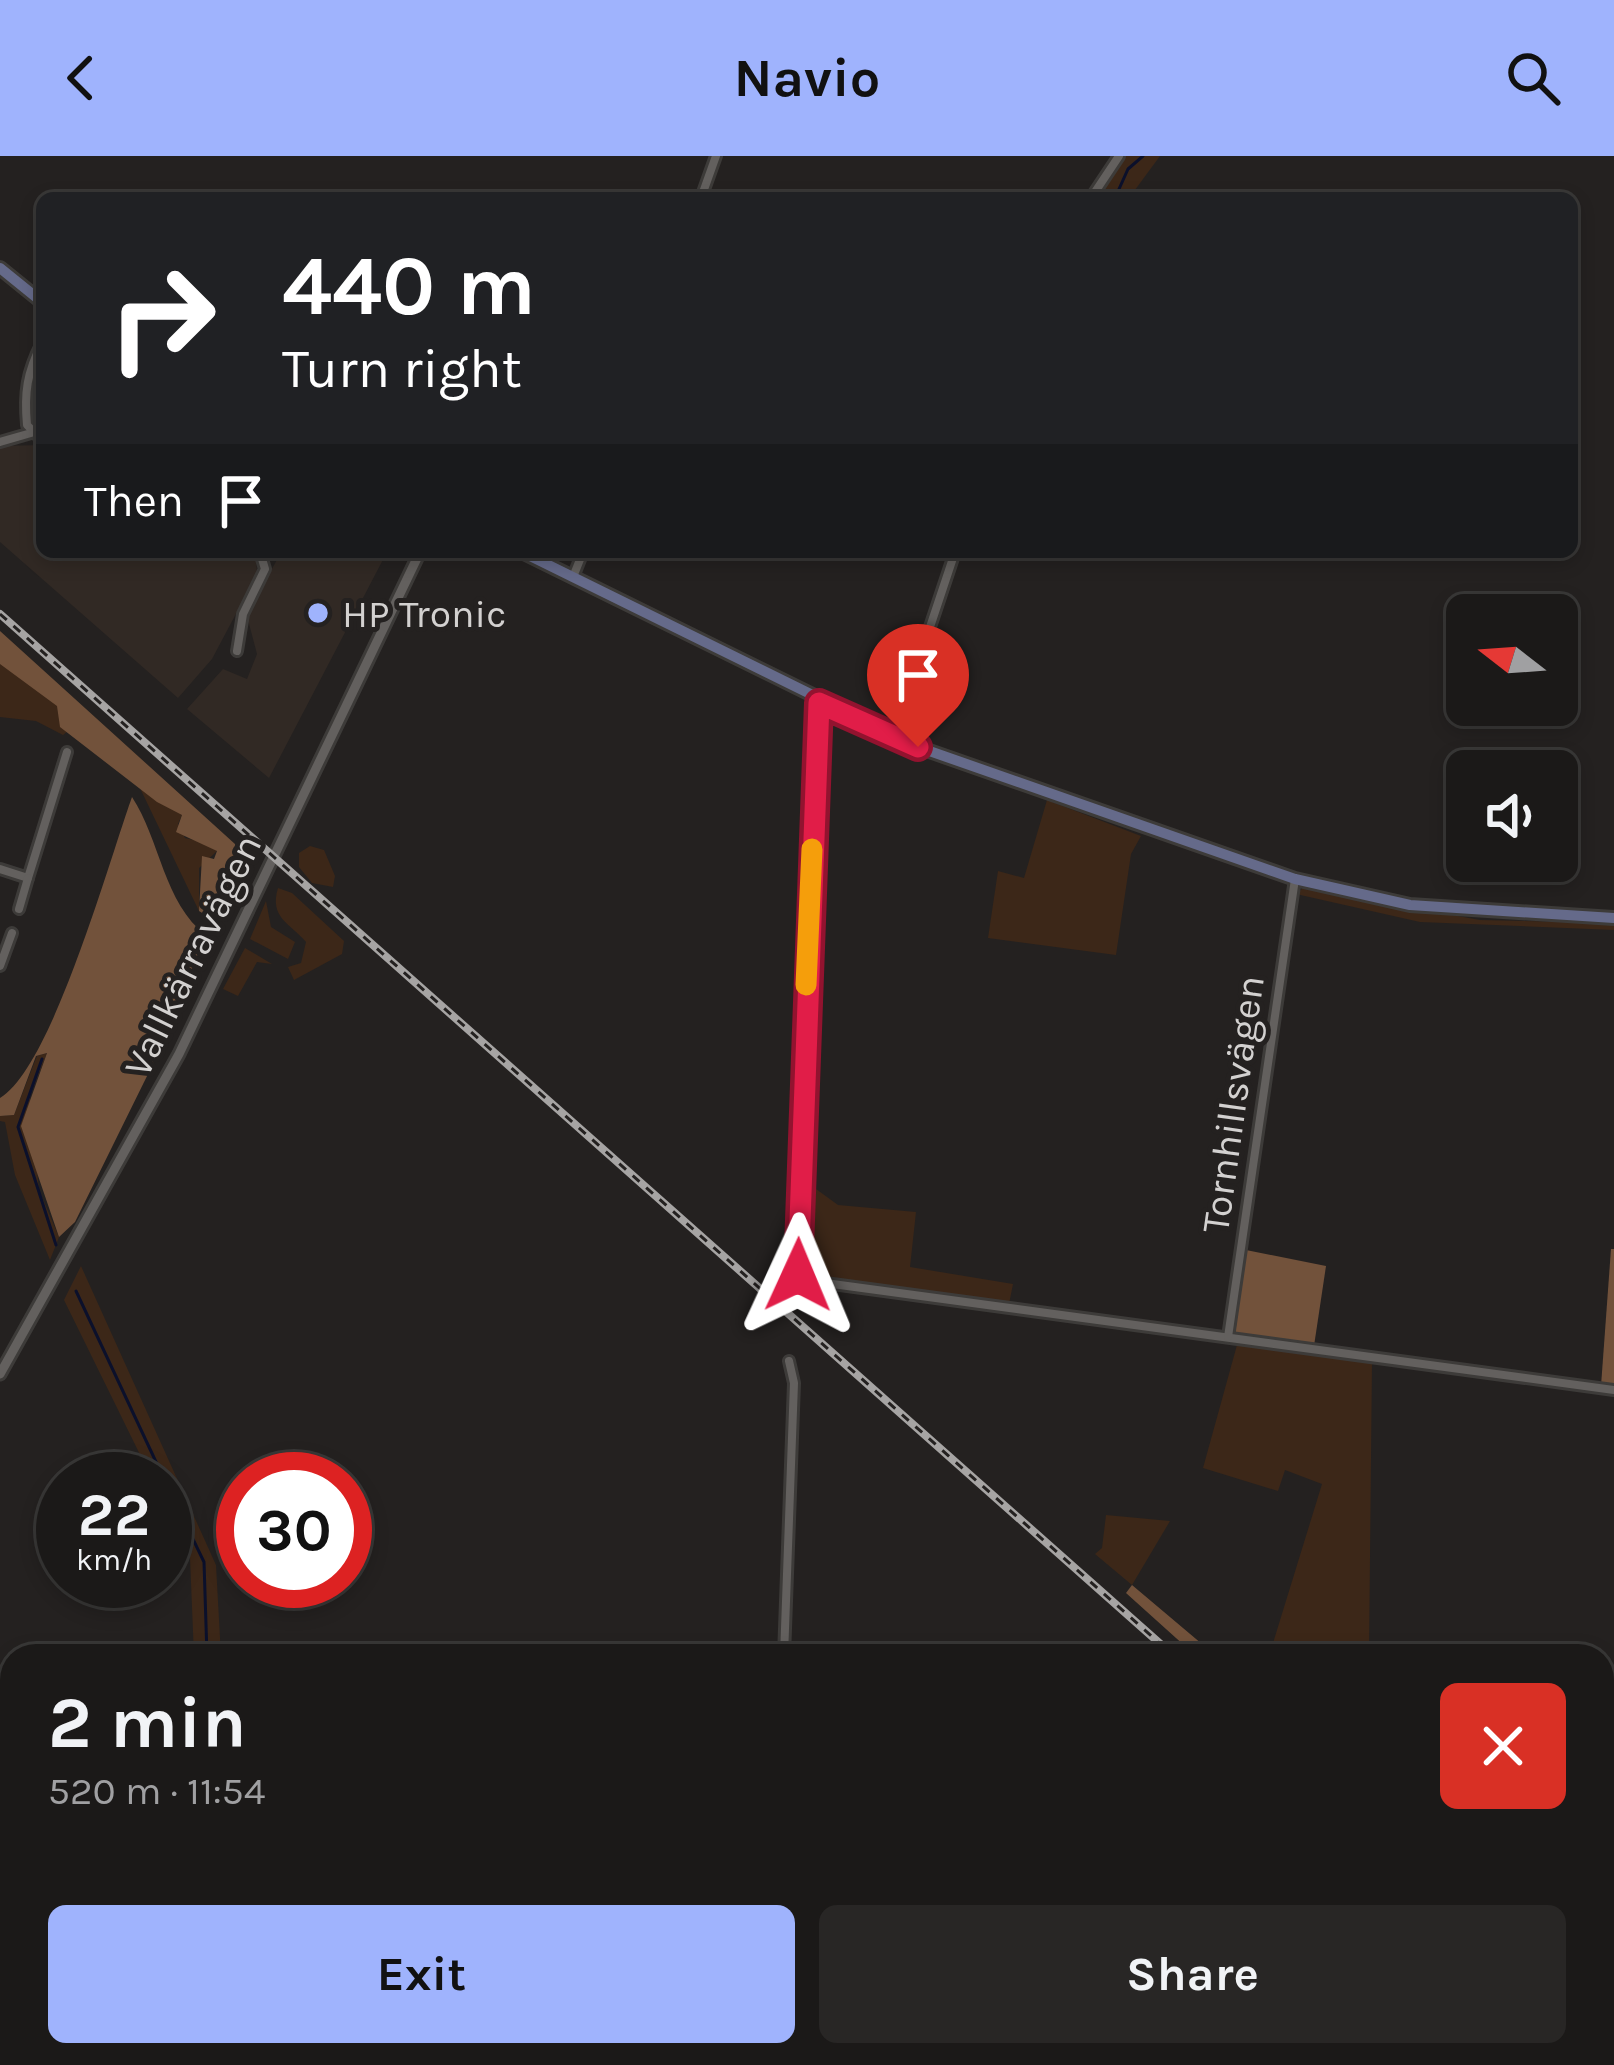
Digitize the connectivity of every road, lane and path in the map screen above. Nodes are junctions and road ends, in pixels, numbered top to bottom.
1 (716, 156) edge
2 (1119, 156) edge
3 (703, 192) edge
4 (1094, 192) edge
5 (0, 268) edge
6 (36, 297) edge
7 (36, 357) edge
8 (31, 433) junction
9 (36, 436) edge
10 (0, 442) edge
11 (262, 558) edge
12 (416, 558) edge
13 (534, 558) edge
14 (581, 558) edge
15 (953, 558) edge
16 (573, 577) junction
17 (238, 651) dead end
18 (819, 703) junction
19 (893, 736) junction
20 (67, 752) dead end
21 (0, 868) edge
22 (28, 878) junction
23 (1295, 879) junction
24 (19, 909) dead end
25 (1614, 918) edge
26 (12, 933) dead end
27 (0, 966) edge
28 (1228, 1337) junction
29 (788, 1361) dead end
30 (0, 1374) edge
31 (1614, 1390) edge
32 (784, 1644) edge

1 - 3 street
2 - 4 street
5 - 6 main road
7 - 8 street
8 - 9 street
8 - 10 street
11 - 17 street
12 - 30 street, Vallkärravägen
13 - 16 main road
14 - 16 street
15 - 19 street
16 - 18 main road
18 - 19 main road
18 - 28 street
19 - 23 main road
20 - 22 street
21 - 22 street
22 - 24 street
23 - 25 main road
23 - 28 street, Tornhillsvägen
26 - 27 street
28 - 31 street
29 - 32 street

